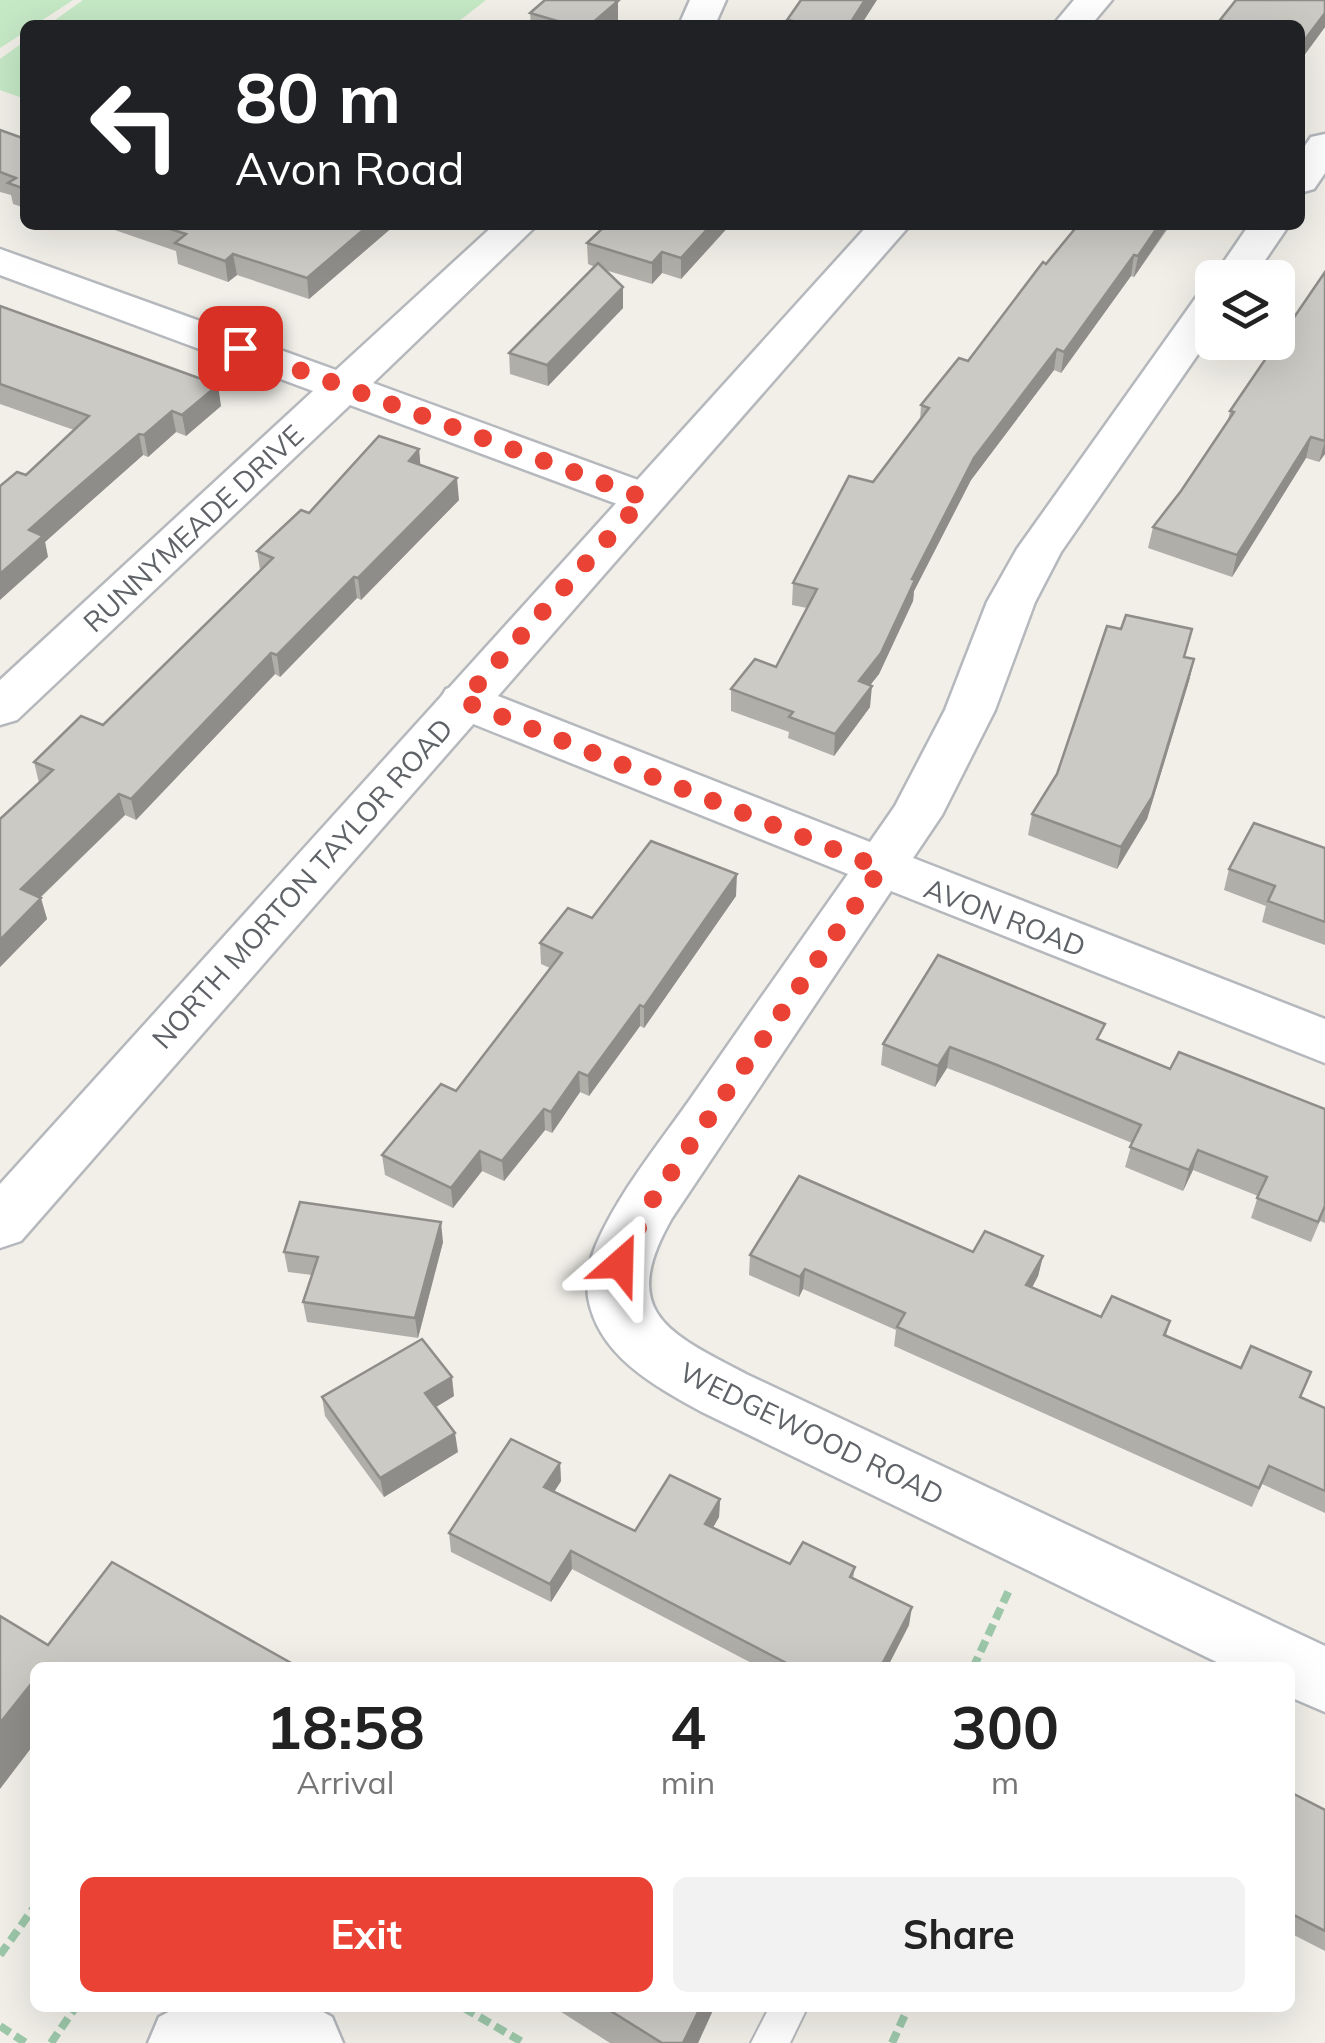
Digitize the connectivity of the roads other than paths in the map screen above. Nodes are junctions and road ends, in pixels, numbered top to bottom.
1 (1094, 0) edge
2 (1076, 20) edge
3 (1325, 145) edge
4 (1305, 174) edge
5 (511, 230) edge
6 (885, 230) edge
7 (1266, 230) edge
8 (1245, 260) edge
9 (0, 261) edge
10 (1195, 328) edge
11 (346, 386) junction
12 (644, 498) junction
13 (463, 701) junction
14 (0, 708) edge
15 (881, 868) junction
16 (1325, 1042) edge
17 (0, 1224) edge
18 (1287, 1662) edge
19 (1295, 1666) edge
20 (1325, 1680) edge
21 (787, 2012) edge
22 (185, 2043) edge
23 (306, 2043) edge
24 (770, 2043) edge

1 - 2 street
3 - 4 street
5 - 11 street, RUNNYMEADE DRIVE
6 - 12 street, NORTH MORTON TAYLOR ROAD
7 - 8 street
9 - 11 street
10 - 15 street, WEDGEWOOD ROAD
11 - 12 street
11 - 14 street, RUNNYMEADE DRIVE
12 - 13 street, NORTH MORTON TAYLOR ROAD
13 - 15 street, AVON ROAD
13 - 17 street, NORTH MORTON TAYLOR ROAD
15 - 16 street, AVON ROAD
15 - 18 street, WEDGEWOOD ROAD
19 - 20 street, WEDGEWOOD ROAD
21 - 24 lane
22 - 23 street

